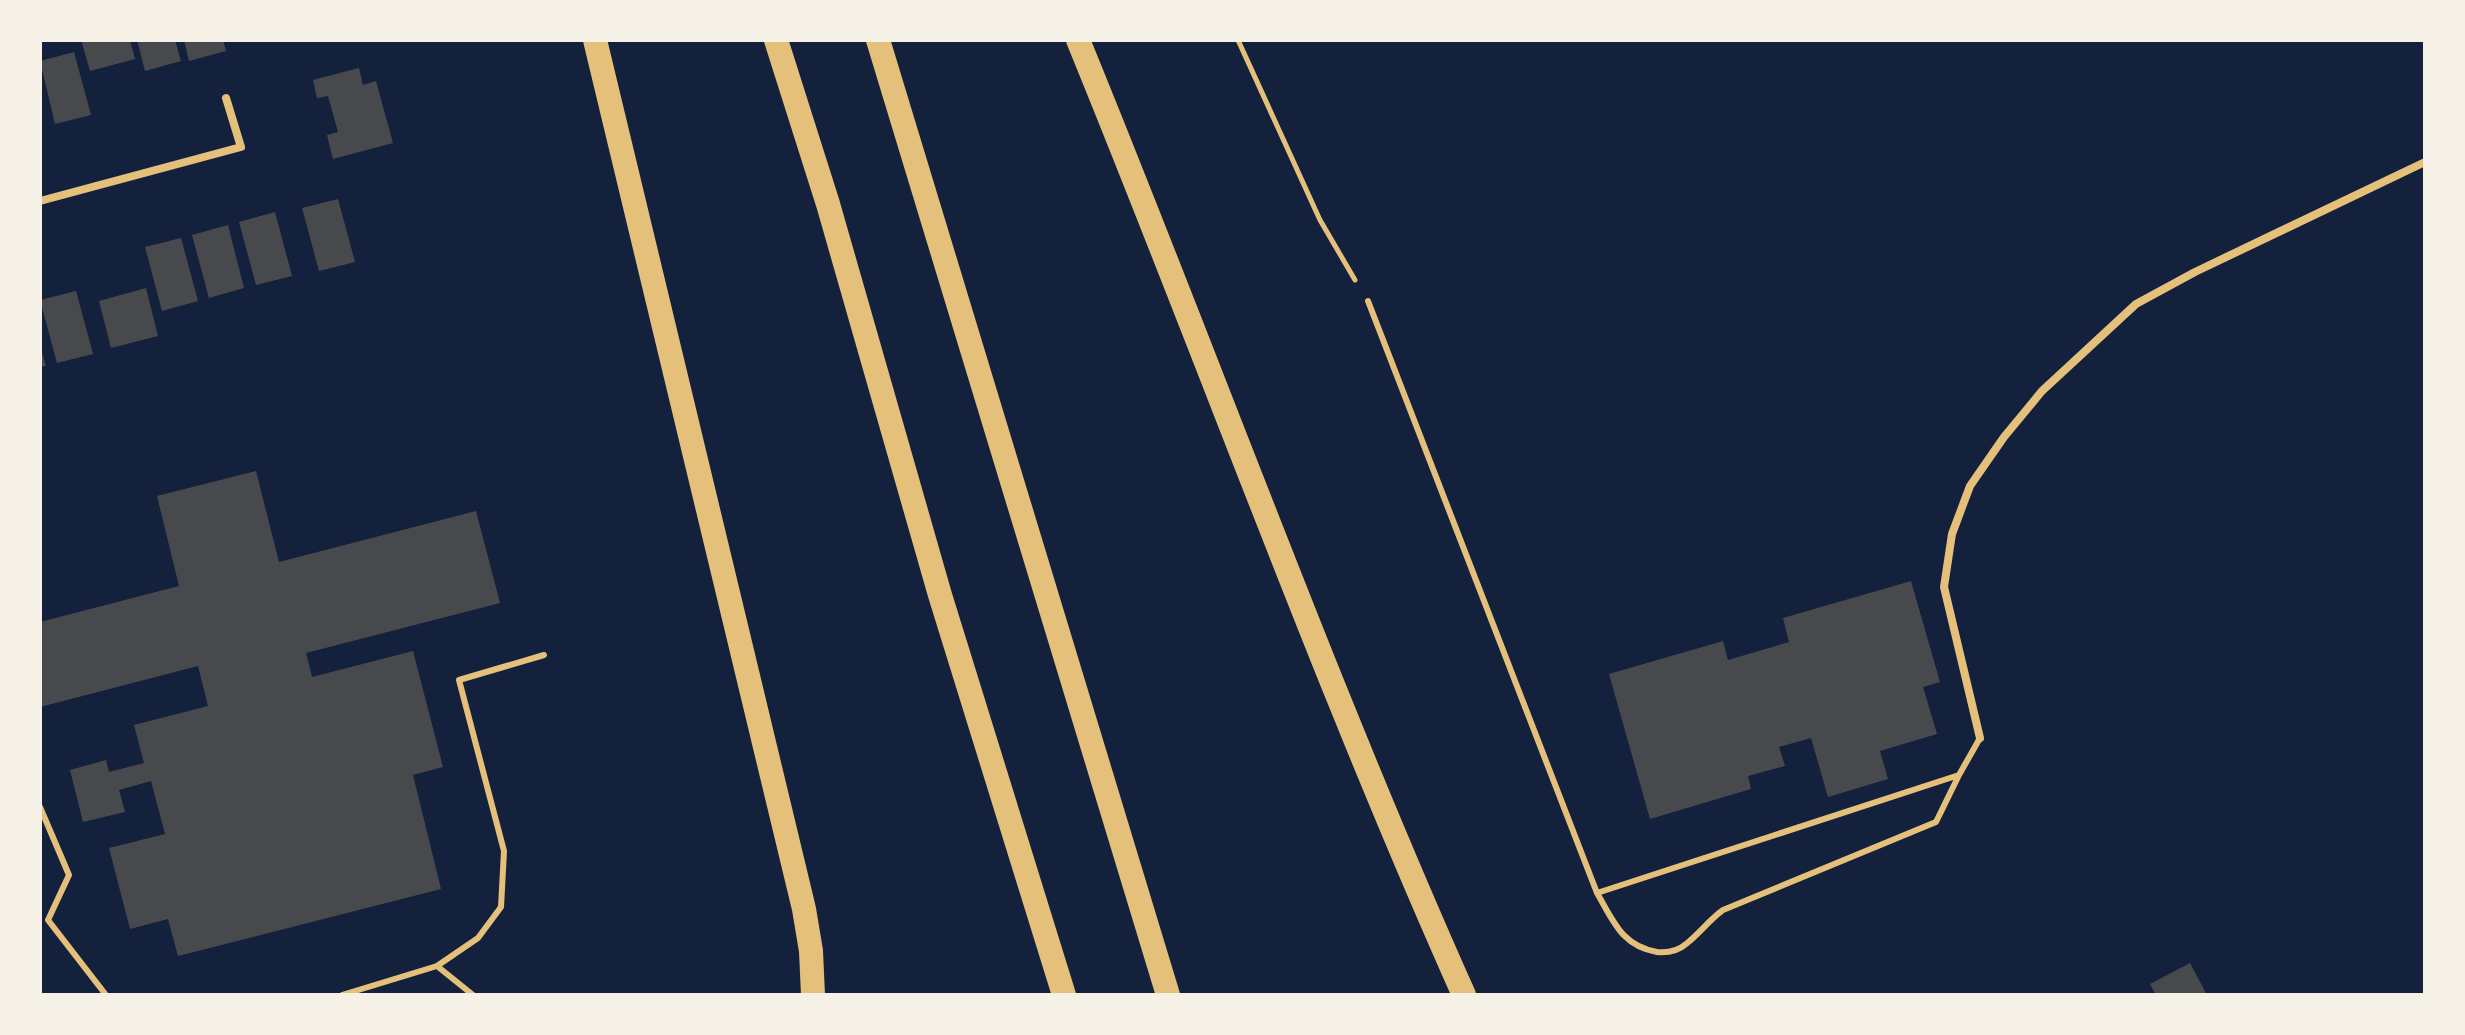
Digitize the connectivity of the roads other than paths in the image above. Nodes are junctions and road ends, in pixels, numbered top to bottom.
1 (595, 40) edge
2 (776, 40) edge
3 (878, 40) edge
4 (1078, 40) edge
5 (226, 98) dead end
6 (2425, 162) edge
7 (40, 201) edge
8 (1368, 301) road end
9 (544, 655) dead end
10 (1980, 738) joint
11 (1959, 775) junction
12 (40, 807) edge
13 (1597, 893) junction
14 (437, 966) junction
15 (106, 995) edge
16 (342, 995) edge
17 (473, 995) edge
18 (813, 995) edge
19 (1064, 995) edge
20 (1168, 995) edge
21 (1464, 995) edge

1 - 18 highway
2 - 19 highway
3 - 20 highway
4 - 21 highway
5 - 7 street
6 - 10 street
8 - 13 lane
9 - 14 lane
10 - 11 lane
11 - 13 lane
11 - 13 lane
12 - 15 lane
14 - 16 lane
14 - 17 lane

